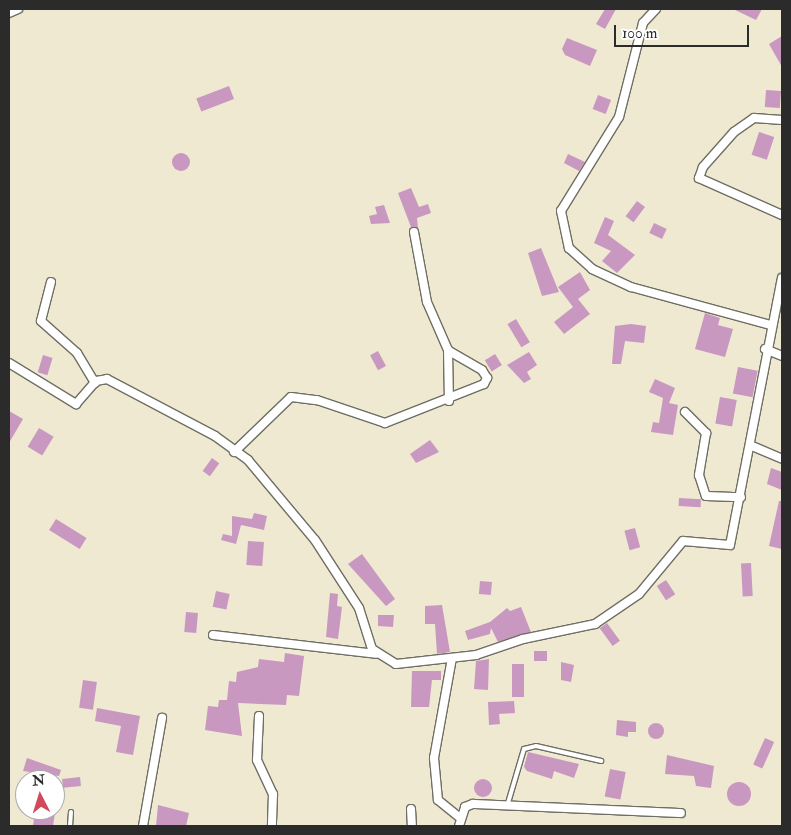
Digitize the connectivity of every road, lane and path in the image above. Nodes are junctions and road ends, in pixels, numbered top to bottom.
1 (18, 9) edge
2 (656, 9) edge
3 (9, 13) edge
4 (782, 120) edge
5 (782, 215) edge
6 (414, 232) dead end
7 (782, 278) edge
8 (51, 282) dead end
9 (771, 325) junction
10 (766, 349) junction
11 (448, 350) junction
12 (782, 356) edge
13 (9, 363) edge
14 (95, 383) junction
15 (449, 401) junction
16 (685, 412) dead end
17 (752, 446) junction
18 (234, 452) junction
19 (782, 459) edge
20 (741, 497) junction
21 (213, 635) dead end
22 (376, 654) junction
23 (452, 658) junction
24 (259, 716) dead end
25 (162, 718) dead end
26 (600, 761) dead end
27 (508, 803) junction
28 (411, 809) dead end
29 (71, 812) dead end
30 (681, 813) dead end
31 (459, 817) junction
32 (70, 826) edge
33 (143, 826) edge
34 (272, 826) edge
35 (412, 826) edge
36 (459, 826) edge

1 - 3 street
2 - 9 street
4 - 5 street
6 - 11 street
7 - 9 street
8 - 14 street
9 - 10 street
10 - 12 street
10 - 17 street
11 - 15 street
11 - 15 street
13 - 14 street
14 - 18 street
15 - 18 street
16 - 20 street
17 - 19 street
17 - 20 street
18 - 22 street
20 - 23 street
21 - 22 street
22 - 23 street
23 - 31 street
24 - 34 street
25 - 33 street
26 - 27 lane
27 - 30 street
27 - 31 street
28 - 35 street
29 - 32 lane
31 - 36 street

